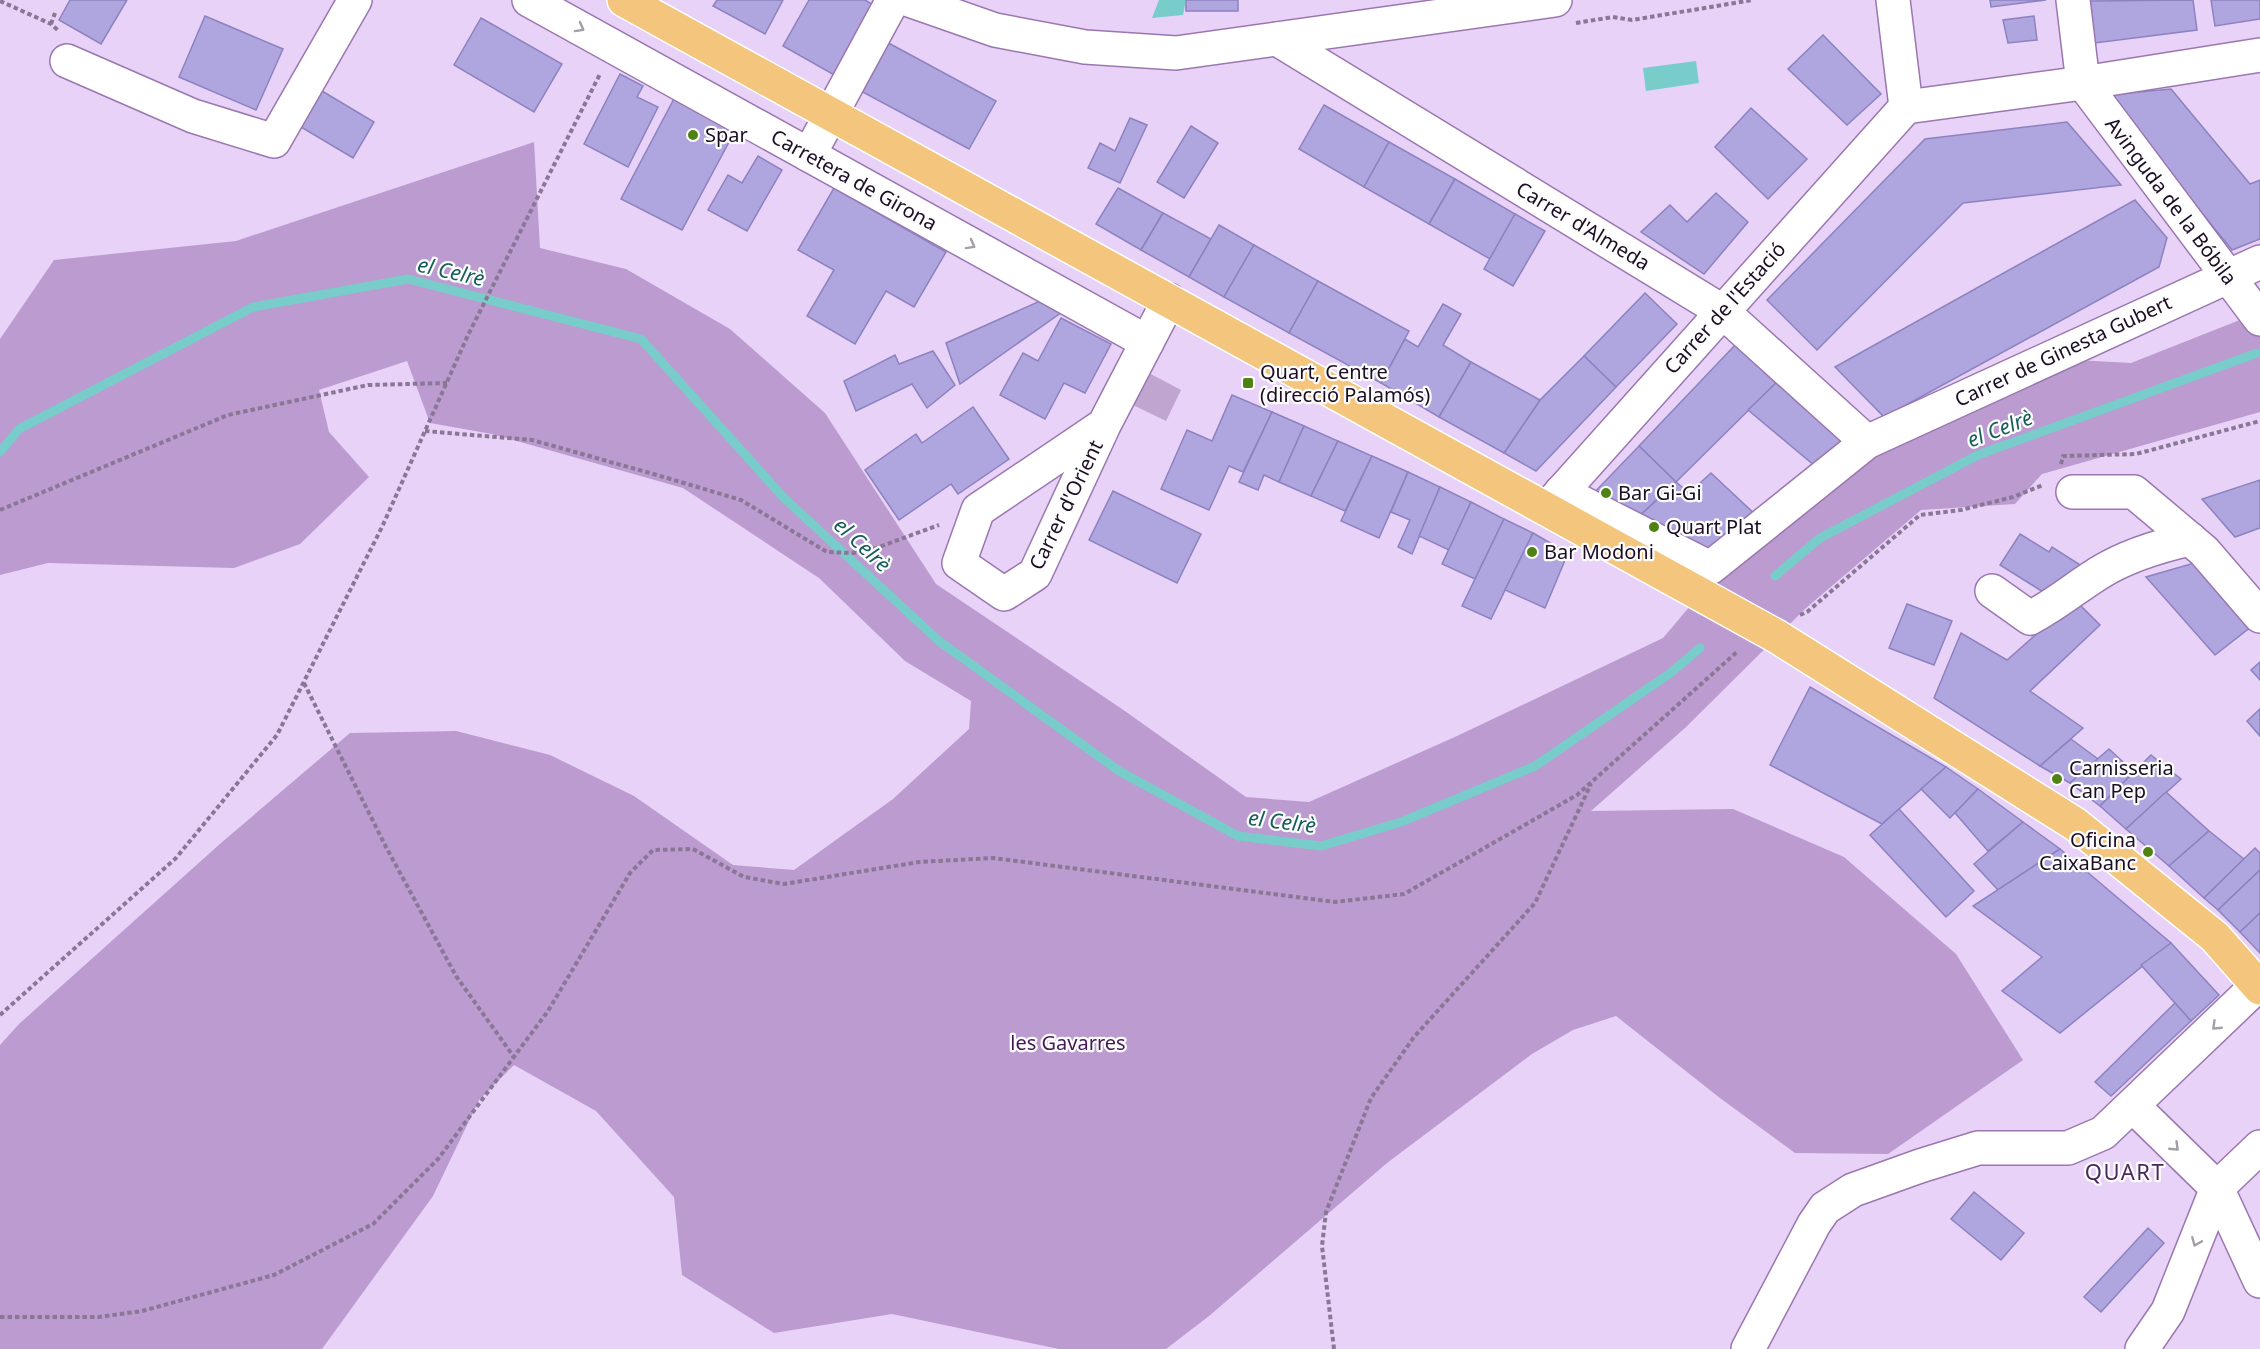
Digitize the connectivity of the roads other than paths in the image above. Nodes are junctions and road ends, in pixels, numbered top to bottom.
1 (356, 0) edge
2 (529, 0) edge
3 (624, 0) edge
4 (893, 0) edge
5 (909, 0) edge
6 (1893, 0) edge
7 (2073, 0) edge
8 (1565, 6) edge
9 (1277, 39) junction
10 (2260, 55) edge
11 (67, 61) dead end
12 (2083, 82) junction
13 (1906, 107) junction
14 (831, 115) junction
15 (809, 155) junction
16 (2260, 262) edge
17 (2226, 276) junction
18 (1170, 300) junction
19 (1722, 311) junction
20 (2260, 319) edge
21 (1148, 342) junction
22 (1104, 425) junction
23 (1867, 442) junction
24 (2060, 481) road end
25 (1553, 501) junction
26 (2190, 539) junction
27 (1992, 591) dead end
28 (2260, 616) edge
29 (2259, 986) edge
30 (2133, 1106) junction
31 (2260, 1147) edge
32 (2217, 1188) junction
33 (2260, 1281) edge
34 (1748, 1349) edge
35 (2142, 1349) edge

1 - 11 street
2 -> 15 street, Carretera de Girona
3 - 14 main road
4 - 14 street
5 - 9 street
6 - 13 street
7 - 12 street
8 - 9 street
9 - 19 street, Carrer d'Almeda
10 - 12 street
12 - 13 street
12 - 17 street, Avinguda de la Bóbila
13 - 19 street, Carrer de l'Estació
14 - 15 street
14 - 18 main road
15 -> 21 street, Carretera de Girona
16 - 17 street, Carrer de Ginesta Gubert
17 - 20 street, Avinguda de la Bóbila
17 - 23 street, Carrer de Ginesta Gubert
18 - 21 street, Carrer d'Orient
18 - 25 main road
19 - 23 street, Carrer d'Almeda
19 - 25 street, Carrer de l'Estació
21 - 22 street, Carrer d'Orient
22 - 22 street, Carrer d'Orient
23 - 25 street, Carrer de Ginesta Gubert
24 - 26 street
25 - 29 main road
26 - 27 street
26 - 28 street
29 -> 30 street
30 -> 32 street
30 - 34 street
31 - 32 street
32 - 33 street
32 -> 35 street

